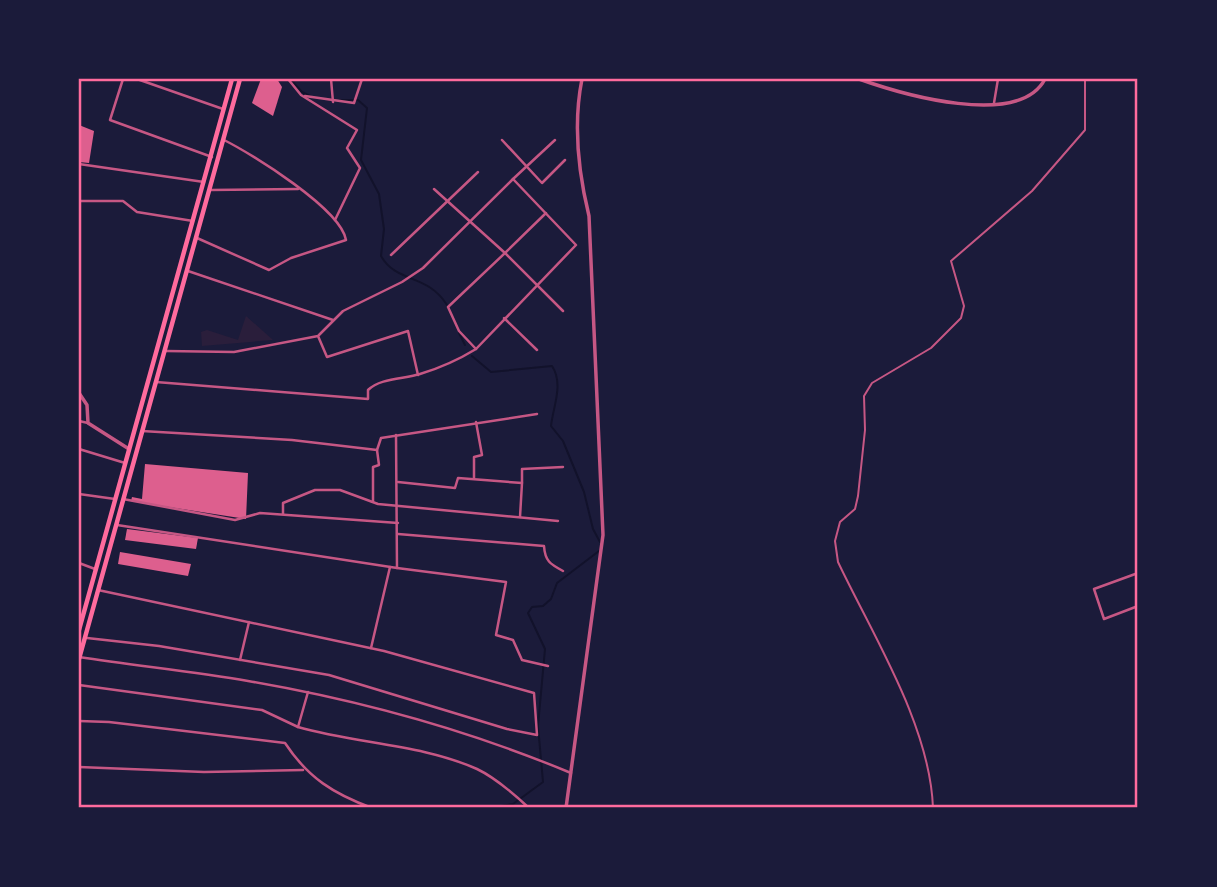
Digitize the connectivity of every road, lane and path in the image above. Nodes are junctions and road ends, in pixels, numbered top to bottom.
1 (123, 79) edge
2 (137, 79) edge
3 (232, 79) edge
4 (240, 79) edge
5 (288, 79) edge
6 (331, 79) edge
7 (362, 79) edge
8 (582, 79) edge
9 (859, 79) edge
10 (998, 79) edge
11 (1045, 79) edge
12 (1085, 79) edge
13 (874, 81) edge
14 (301, 95) junction
15 (333, 102) junction
16 (994, 103) junction
17 (224, 109) junction
18 (223, 140) junction
19 (502, 140) dead end
20 (555, 140) dead end
21 (212, 157) junction
22 (565, 160) dead end
23 (79, 164) edge
24 (527, 167) junction
25 (478, 172) dead end
26 (513, 179) junction
27 (204, 182) junction
28 (300, 189) junction
29 (210, 190) junction
30 (434, 190) dead end
31 (447, 200) junction
32 (79, 201) edge
33 (545, 214) junction
34 (79, 219) edge
35 (335, 220) junction
36 (471, 220) junction
37 (194, 221) junction
38 (79, 230) edge
39 (197, 238) junction
40 (505, 253) junction
41 (391, 256) dead end
42 (188, 271) junction
43 (537, 284) junction
44 (563, 311) dead end
45 (504, 318) junction
46 (333, 320) junction
47 (318, 336) junction
48 (475, 349) junction
49 (537, 350) dead end
50 (166, 351) junction
51 (418, 375) junction
52 (156, 382) junction
53 (79, 393) edge
54 (537, 414) dead end
55 (79, 421) edge
56 (476, 422) junction
57 (88, 423) junction
58 (142, 431) junction
59 (396, 435) junction
60 (79, 449) edge
61 (129, 449) junction
62 (377, 450) junction
63 (125, 463) junction
64 (563, 467) dead end
65 (474, 479) junction
66 (398, 482) junction
67 (522, 483) junction
68 (79, 494) edge
69 (115, 499) junction
70 (123, 499) junction
71 (373, 502) junction
72 (398, 505) junction
73 (112, 510) junction
74 (119, 511) junction
75 (283, 514) junction
76 (520, 517) junction
77 (558, 521) dead end
78 (398, 523) junction
79 (116, 525) junction
80 (398, 534) junction
81 (79, 563) edge
82 (390, 567) junction
83 (397, 568) junction
84 (95, 569) junction
85 (563, 570) dead end
86 (1138, 573) edge
87 (99, 590) junction
88 (1138, 606) edge
89 (81, 611) edge
90 (249, 621) junction
91 (79, 630) edge
92 (84, 638) junction
93 (371, 648) junction
94 (79, 658) edge
95 (240, 660) junction
96 (548, 666) dead end
97 (79, 685) edge
98 (308, 692) junction
99 (79, 721) edge
100 (298, 727) junction
101 (79, 767) edge
102 (304, 770) junction
103 (571, 773) junction
104 (372, 808) edge
105 (529, 808) edge
106 (566, 808) edge
107 (933, 808) edge

1 - 21 street
2 - 17 street
3 - 17 highway
4 - 18 highway
5 - 14 street
6 - 15 street
7 - 15 street
8 - 103 street
9 - 13 street
10 - 16 street
11 - 16 street
12 - 107 lane
13 - 16 street
14 - 15 street
14 - 35 street
17 - 21 highway
18 - 28 street
18 - 29 highway
19 - 24 street
20 - 24 street
21 - 27 highway
22 - 24 street
23 - 27 street
24 - 26 street
25 - 31 street
26 - 33 street
26 - 36 street
27 - 37 highway
28 - 29 street
28 - 35 street
29 - 39 highway
30 - 31 street
31 - 36 street
31 - 41 street
32 - 37 street
33 - 40 street
33 - 43 street
34 - 38 street
35 - 39 street
36 - 40 street
36 - 46 street
37 - 61 highway
39 - 42 highway
40 - 43 street
40 - 48 street
42 - 46 street
42 - 50 highway
43 - 44 street
43 - 45 street
45 - 48 street
45 - 49 street
46 - 47 street
47 - 50 street
47 - 51 street
48 - 51 street
50 - 52 highway
51 - 52 street
52 - 58 highway
53 - 57 street
54 - 56 street
55 - 57 street
56 - 59 street
56 - 65 street
57 - 61 street
58 - 62 street
58 - 70 highway
59 - 62 street
59 - 66 street
60 - 63 street
61 - 63 highway
62 - 71 street
63 - 69 highway
64 - 67 street
65 - 66 street
65 - 67 street
66 - 72 street
67 - 76 street
68 - 69 street
69 - 73 highway
70 - 74 highway
70 - 75 street
71 - 72 street
71 - 75 street
72 - 76 street
72 - 78 street
73 - 74 highway
73 - 84 highway
74 - 79 highway
75 - 78 street
76 - 77 street
78 - 80 street
79 - 82 street
79 - 87 highway
80 - 83 street
80 - 85 street
81 - 84 street
82 - 83 street
82 - 93 street
83 - 96 street
84 - 89 highway
86 - 88 street
87 - 90 street
87 - 92 highway
89 - 91 highway
90 - 93 street
90 - 95 street
92 - 94 highway
92 - 95 street
93 - 95 street
94 - 98 street
97 - 100 street
98 - 100 street
98 - 103 street
99 - 102 street
100 - 105 street
101 - 102 street
102 - 104 street
103 - 106 street

